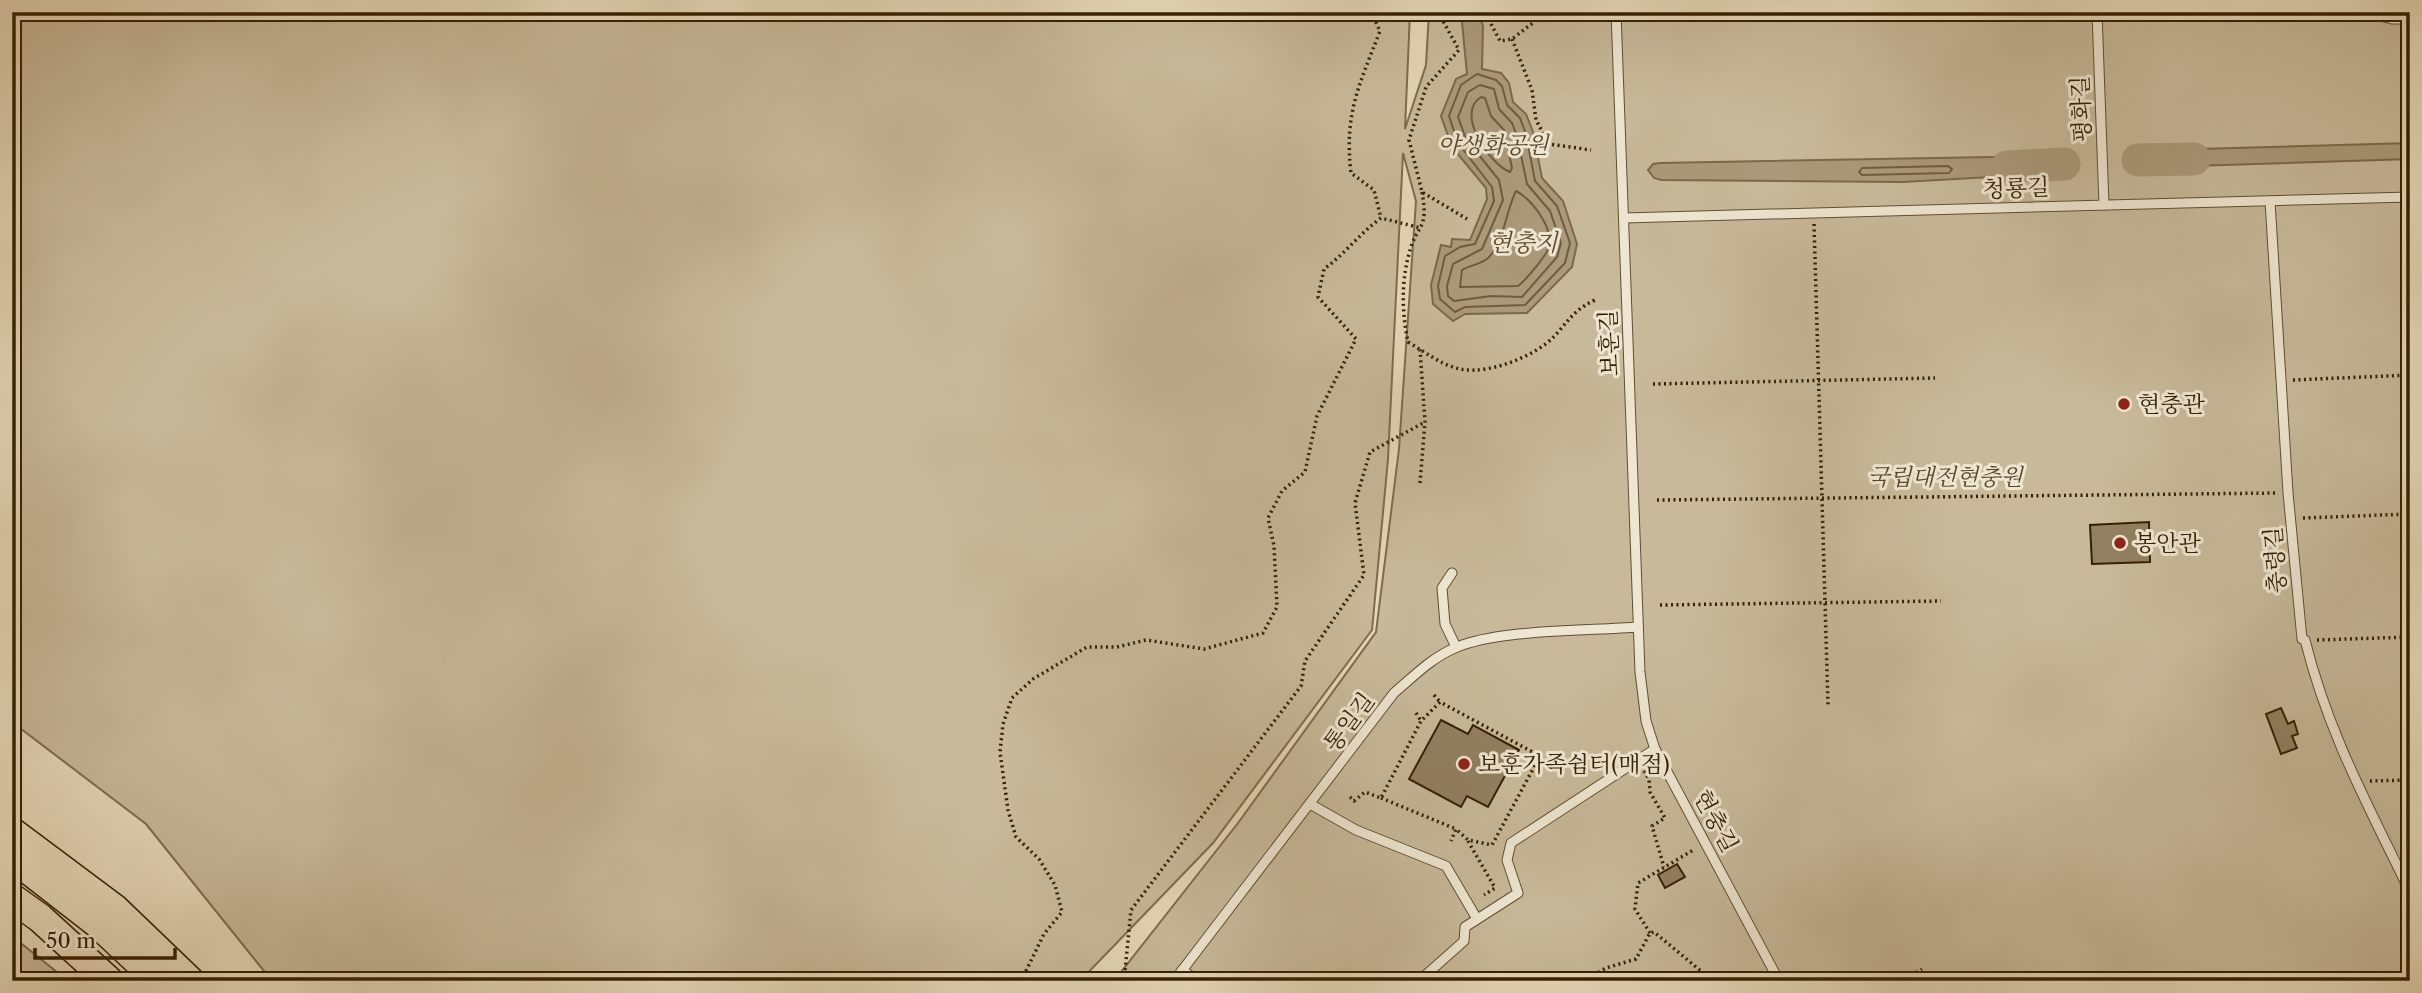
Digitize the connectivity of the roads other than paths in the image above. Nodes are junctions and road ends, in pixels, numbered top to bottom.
1 (1616, 12) edge
2 (2098, 12) edge
3 (2365, 12) edge
4 (2410, 19) edge
5 (2410, 197) edge
6 (2270, 201) junction
7 (2104, 205) junction
8 (1624, 218) junction
9 (1452, 573) dead end
10 (1638, 627) junction
11 (1456, 648) junction
12 (1640, 672) joint
13 (1655, 748) junction
14 (1310, 804) junction
15 (12, 832) edge
16 (12, 857) edge
17 (12, 876) edge
18 (2410, 892) edge
19 (12, 898) edge
20 (1477, 919) junction
21 (1182, 970) junction
22 (109, 981) edge
23 (139, 981) edge
24 (159, 981) edge
25 (190, 981) edge
26 (1174, 981) edge
27 (1198, 981) edge
28 (1419, 981) edge
29 (1779, 981) edge

1 - 8 lane, 보훈길
2 - 7 lane, 평화길
3 - 4 lane
5 - 6 lane, 청룡길
6 - 7 lane, 청룡길
6 - 18 lane, 충령길
7 - 8 lane, 청룡길
8 - 10 lane, 보훈길
9 - 11 lane
10 - 11 lane, 통일길
10 - 12 lane, 보훈길
11 - 14 lane, 통일길
12 - 13 lane, 현충길
13 - 20 lane
13 - 29 lane, 현충길
14 - 20 lane
14 - 21 lane, 통일길
15 - 25 main road
16 - 24 main road
17 - 23 main road
19 - 22 main road
20 - 28 lane
21 - 26 lane, 통일길
21 - 27 lane

